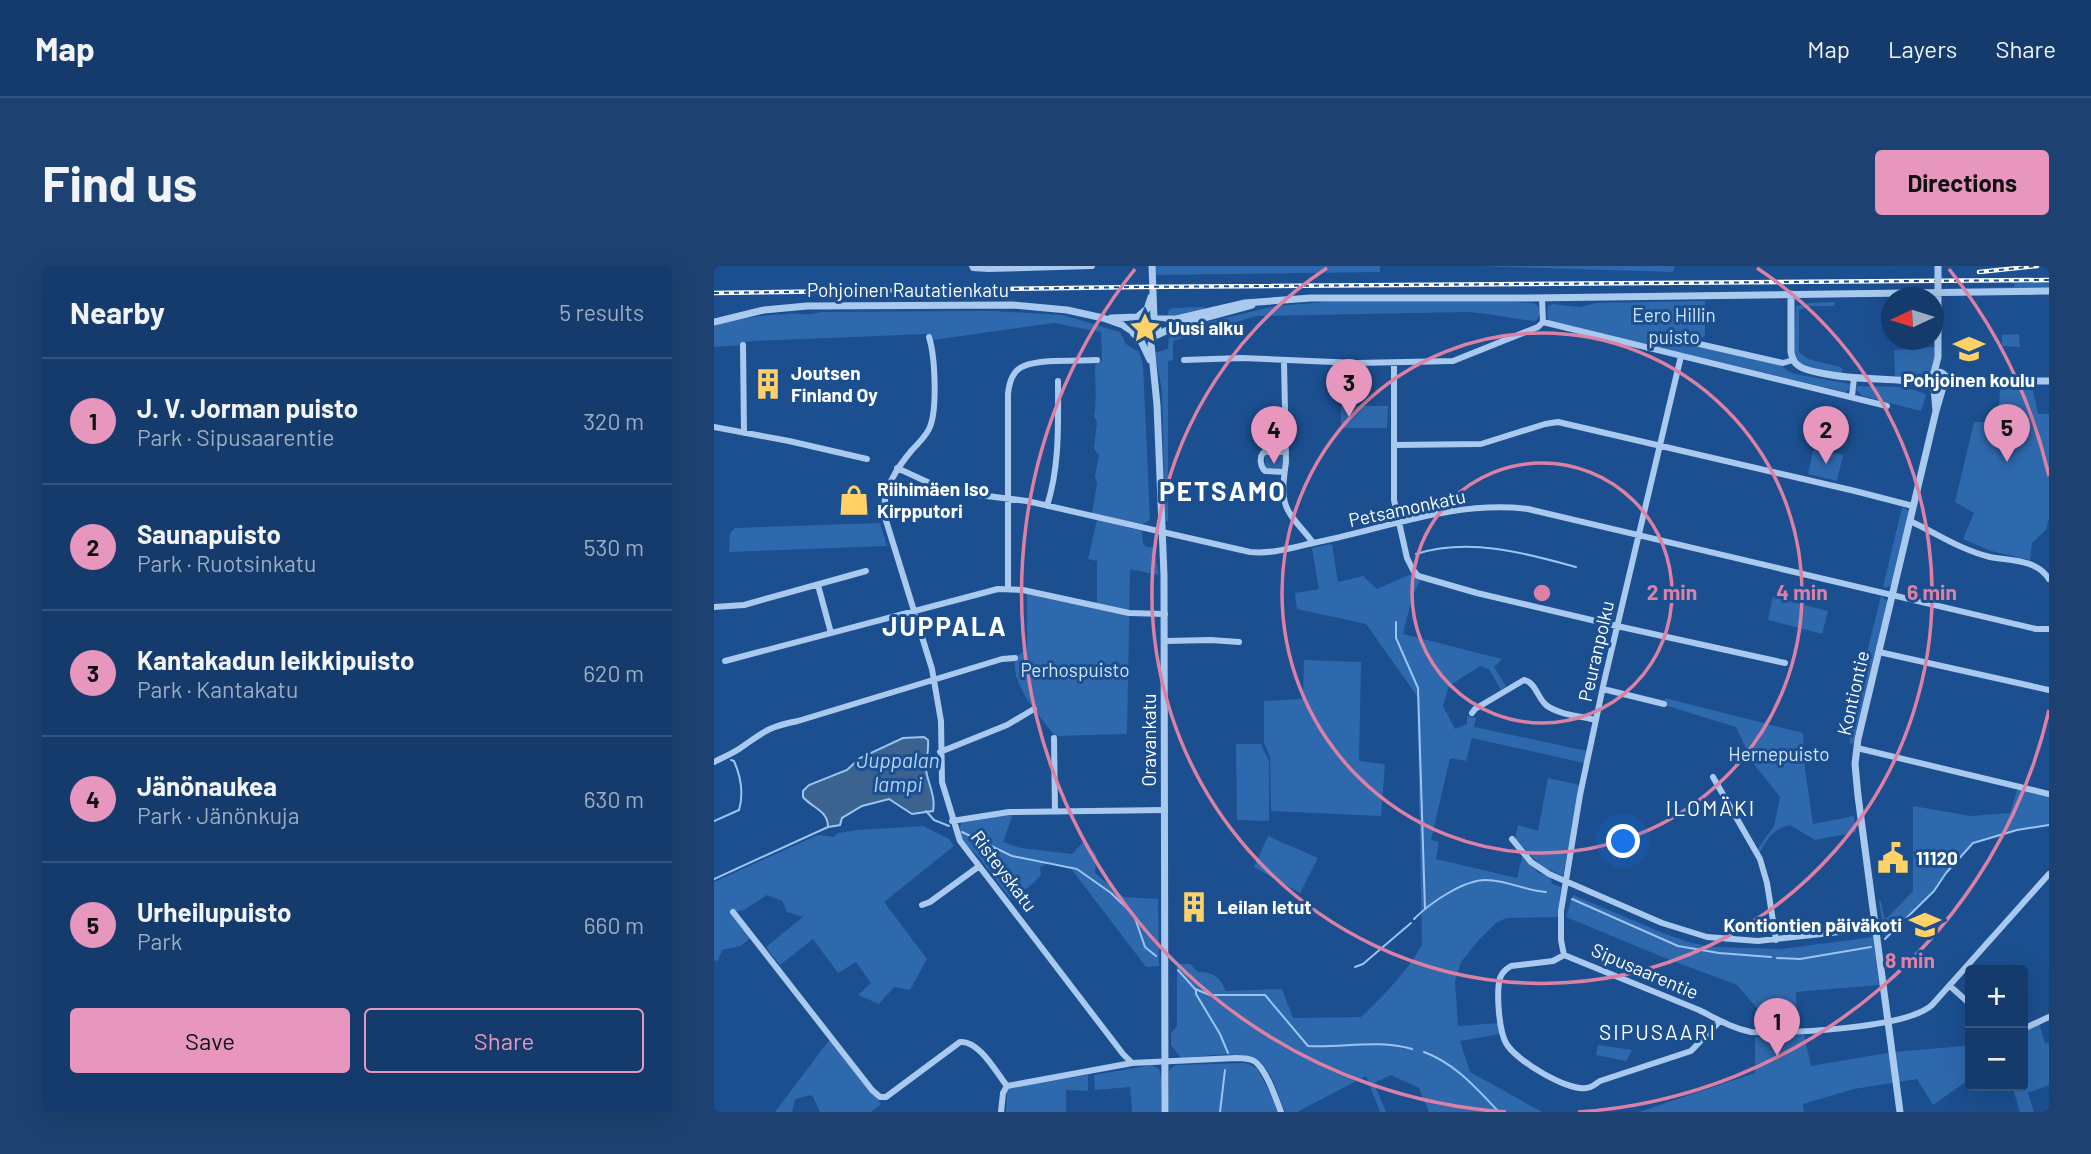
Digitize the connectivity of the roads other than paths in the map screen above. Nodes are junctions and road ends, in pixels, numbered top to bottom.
1 (1092, 266) edge
2 (1152, 266) edge
3 (1938, 266) edge
4 (972, 267) edge
5 (2049, 291) edge
6 (1152, 293) junction
7 (1791, 294) junction
8 (1542, 298) junction
9 (1266, 301) junction
10 (1139, 316) junction
11 (1103, 318) junction
12 (1155, 319) junction
13 (714, 322) edge
14 (1543, 322) junction
15 (1132, 331) junction
16 (929, 337) dead end
17 (1154, 337) junction
18 (1140, 340) junction
19 (1695, 343) dead end
20 (743, 345) dead end
21 (1681, 356) junction
22 (1097, 360) dead end
23 (1184, 360) dead end
24 (1793, 360) junction
25 (1284, 361) junction
26 (1394, 363) junction
27 (1153, 368) junction
28 (1854, 378) junction
29 (1940, 378) junction
30 (1058, 381) dead end
31 (1909, 381) junction
32 (2049, 381) edge
33 (1932, 386) junction
34 (1852, 396) junction
35 (1887, 406) dead end
36 (1936, 411) junction
37 (714, 427) edge
38 (744, 433) junction
39 (1660, 444) junction
40 (1394, 445) junction
41 (1286, 452) junction
42 (867, 459) dead end
43 (897, 468) junction
44 (1284, 472) junction
45 (1009, 500) junction
46 (1047, 506) junction
47 (1913, 506) junction
48 (1910, 521) junction
49 (1399, 522) junction
50 (1162, 532) junction
51 (1639, 534) junction
52 (1313, 543) junction
53 (866, 571) dead end
54 (2049, 579) edge
55 (818, 585) junction
56 (1009, 589) junction
57 (1892, 595) junction
58 (714, 607) edge
59 (915, 611) junction
60 (1164, 614) junction
61 (1617, 626) junction
62 (2049, 629) edge
63 (831, 633) junction
64 (1165, 641) junction
65 (1239, 642) dead end
66 (1879, 652) junction
67 (1015, 658) dead end
68 (725, 661) dead end
69 (1785, 663) dead end
70 (934, 679) junction
71 (1603, 689) junction
72 (2049, 690) edge
73 (1664, 704) dead end
74 (1034, 709) dead end
75 (1472, 713) dead end
76 (1596, 720) junction
77 (1054, 737) dead end
78 (1857, 748) junction
79 (940, 752) junction
80 (714, 762) edge
81 (1713, 776) dead end
82 (2049, 794) edge
83 (1165, 810) junction
84 (1055, 811) junction
85 (953, 821) junction
86 (1512, 839) dead end
87 (978, 867) junction
88 (2049, 874) edge
89 (1565, 881) junction
90 (922, 905) dead end
91 (733, 912) dead end
92 (1876, 928) junction
93 (1776, 940) junction
94 (1564, 955) junction
95 (1950, 986) junction
96 (1965, 1000) edge
97 (2049, 1017) edge
98 (1720, 1021) junction
99 (1888, 1022) junction
100 (2025, 1028) edge
101 (1166, 1061) junction
102 (1132, 1063) junction
103 (1007, 1086) junction
104 (1001, 1112) edge
105 (1165, 1112) edge
106 (1281, 1112) edge
107 (1900, 1112) edge

1 - 4 street
2 - 6 street
3 - 29 street, Kontiontie, bridge
5 - 7 street
6 - 10 street
6 - 12 street
7 - 8 street
7 - 24 street
8 - 9 street
8 - 14 street
9 - 12 street
9 - 17 street
10 - 11 street, Pohjoinen Rautatienkatu
10 - 12 street
10 - 15 street
11 - 13 street, Pohjoinen Rautatienkatu
11 - 15 street, Pohjoinen Rautatienkatu
12 - 17 street
14 - 21 street
14 - 26 street
15 - 18 street
16 - 43 street
17 - 18 street
17 - 27 street, Oravankatu
18 - 27 street, Oravankatu
19 - 24 street
20 - 38 street
21 - 34 street
21 - 39 street, Peuranpolku
22 - 45 street
23 - 25 street
24 - 28 street
25 - 26 street
25 - 41 street
26 - 40 street
27 - 50 street, Oravankatu
28 - 31 street
28 - 34 street
29 - 31 street
29 - 32 street
29 - 33 street, Kontiontie
29 - 33 street
29 - 36 street, Kontiontie
30 - 46 street
31 - 33 street
33 - 36 street, Kontiontie
34 - 35 street
36 - 47 street, Kontiontie
37 - 38 street
38 - 42 street
39 - 40 street
39 - 47 street
39 - 51 street, Peuranpolku
40 - 49 street
41 - 44 street
41 - 44 street
43 - 45 street, Petsamonkatu
43 - 59 street, Risteyskatu
44 - 52 street
45 - 46 street, Petsamonkatu
45 - 56 street
46 - 50 street, Petsamonkatu
47 - 48 street, Kontiontie
48 - 54 street
48 - 57 street, Kontiontie
49 - 51 street, Petsamonkatu
49 - 52 street, Petsamonkatu
49 - 61 street
50 - 52 street, Petsamonkatu
50 - 60 street, Oravankatu
51 - 57 street, Petsamonkatu
51 - 61 street, Peuranpolku
53 - 55 street
55 - 58 street
55 - 63 street
56 - 59 street
56 - 60 street
57 - 62 street, Petsamonkatu
57 - 66 street, Kontiontie
59 - 63 street
59 - 70 street, Risteyskatu
60 - 64 street, Oravankatu
61 - 69 street
61 - 71 street, Peuranpolku
63 - 68 street
64 - 65 street
64 - 83 street, Oravankatu
66 - 72 street
66 - 78 street, Kontiontie
67 - 70 street
70 - 79 street, Risteyskatu
70 - 80 street
71 - 73 street
71 - 76 street, Peuranpolku
74 - 79 street
75 - 76 street
76 - 89 street, Peuranpolku
77 - 84 street
78 - 82 street
78 - 92 street, Kontiontie
79 - 85 street, Risteyskatu
81 - 93 street
83 - 84 street
83 - 101 street, Oravankatu
84 - 85 street
85 - 87 street, Risteyskatu
86 - 89 street
87 - 90 street
87 - 102 street, Risteyskatu
88 - 95 street, Sipusaarentie
89 - 93 street
89 - 94 street, Peuranpolku
91 - 103 street
92 - 93 street
92 - 99 street, Kontiontie
94 - 98 street, Sipusaarentie
94 - 98 street, Sipusaarentie
95 - 96 street
95 - 99 street, Sipusaarentie
97 - 100 street
98 - 99 street, Sipusaarentie
99 - 107 street, Kontiontie
101 - 102 street
101 - 105 street, Oravankatu
101 - 106 street
102 - 103 street
103 - 104 street

